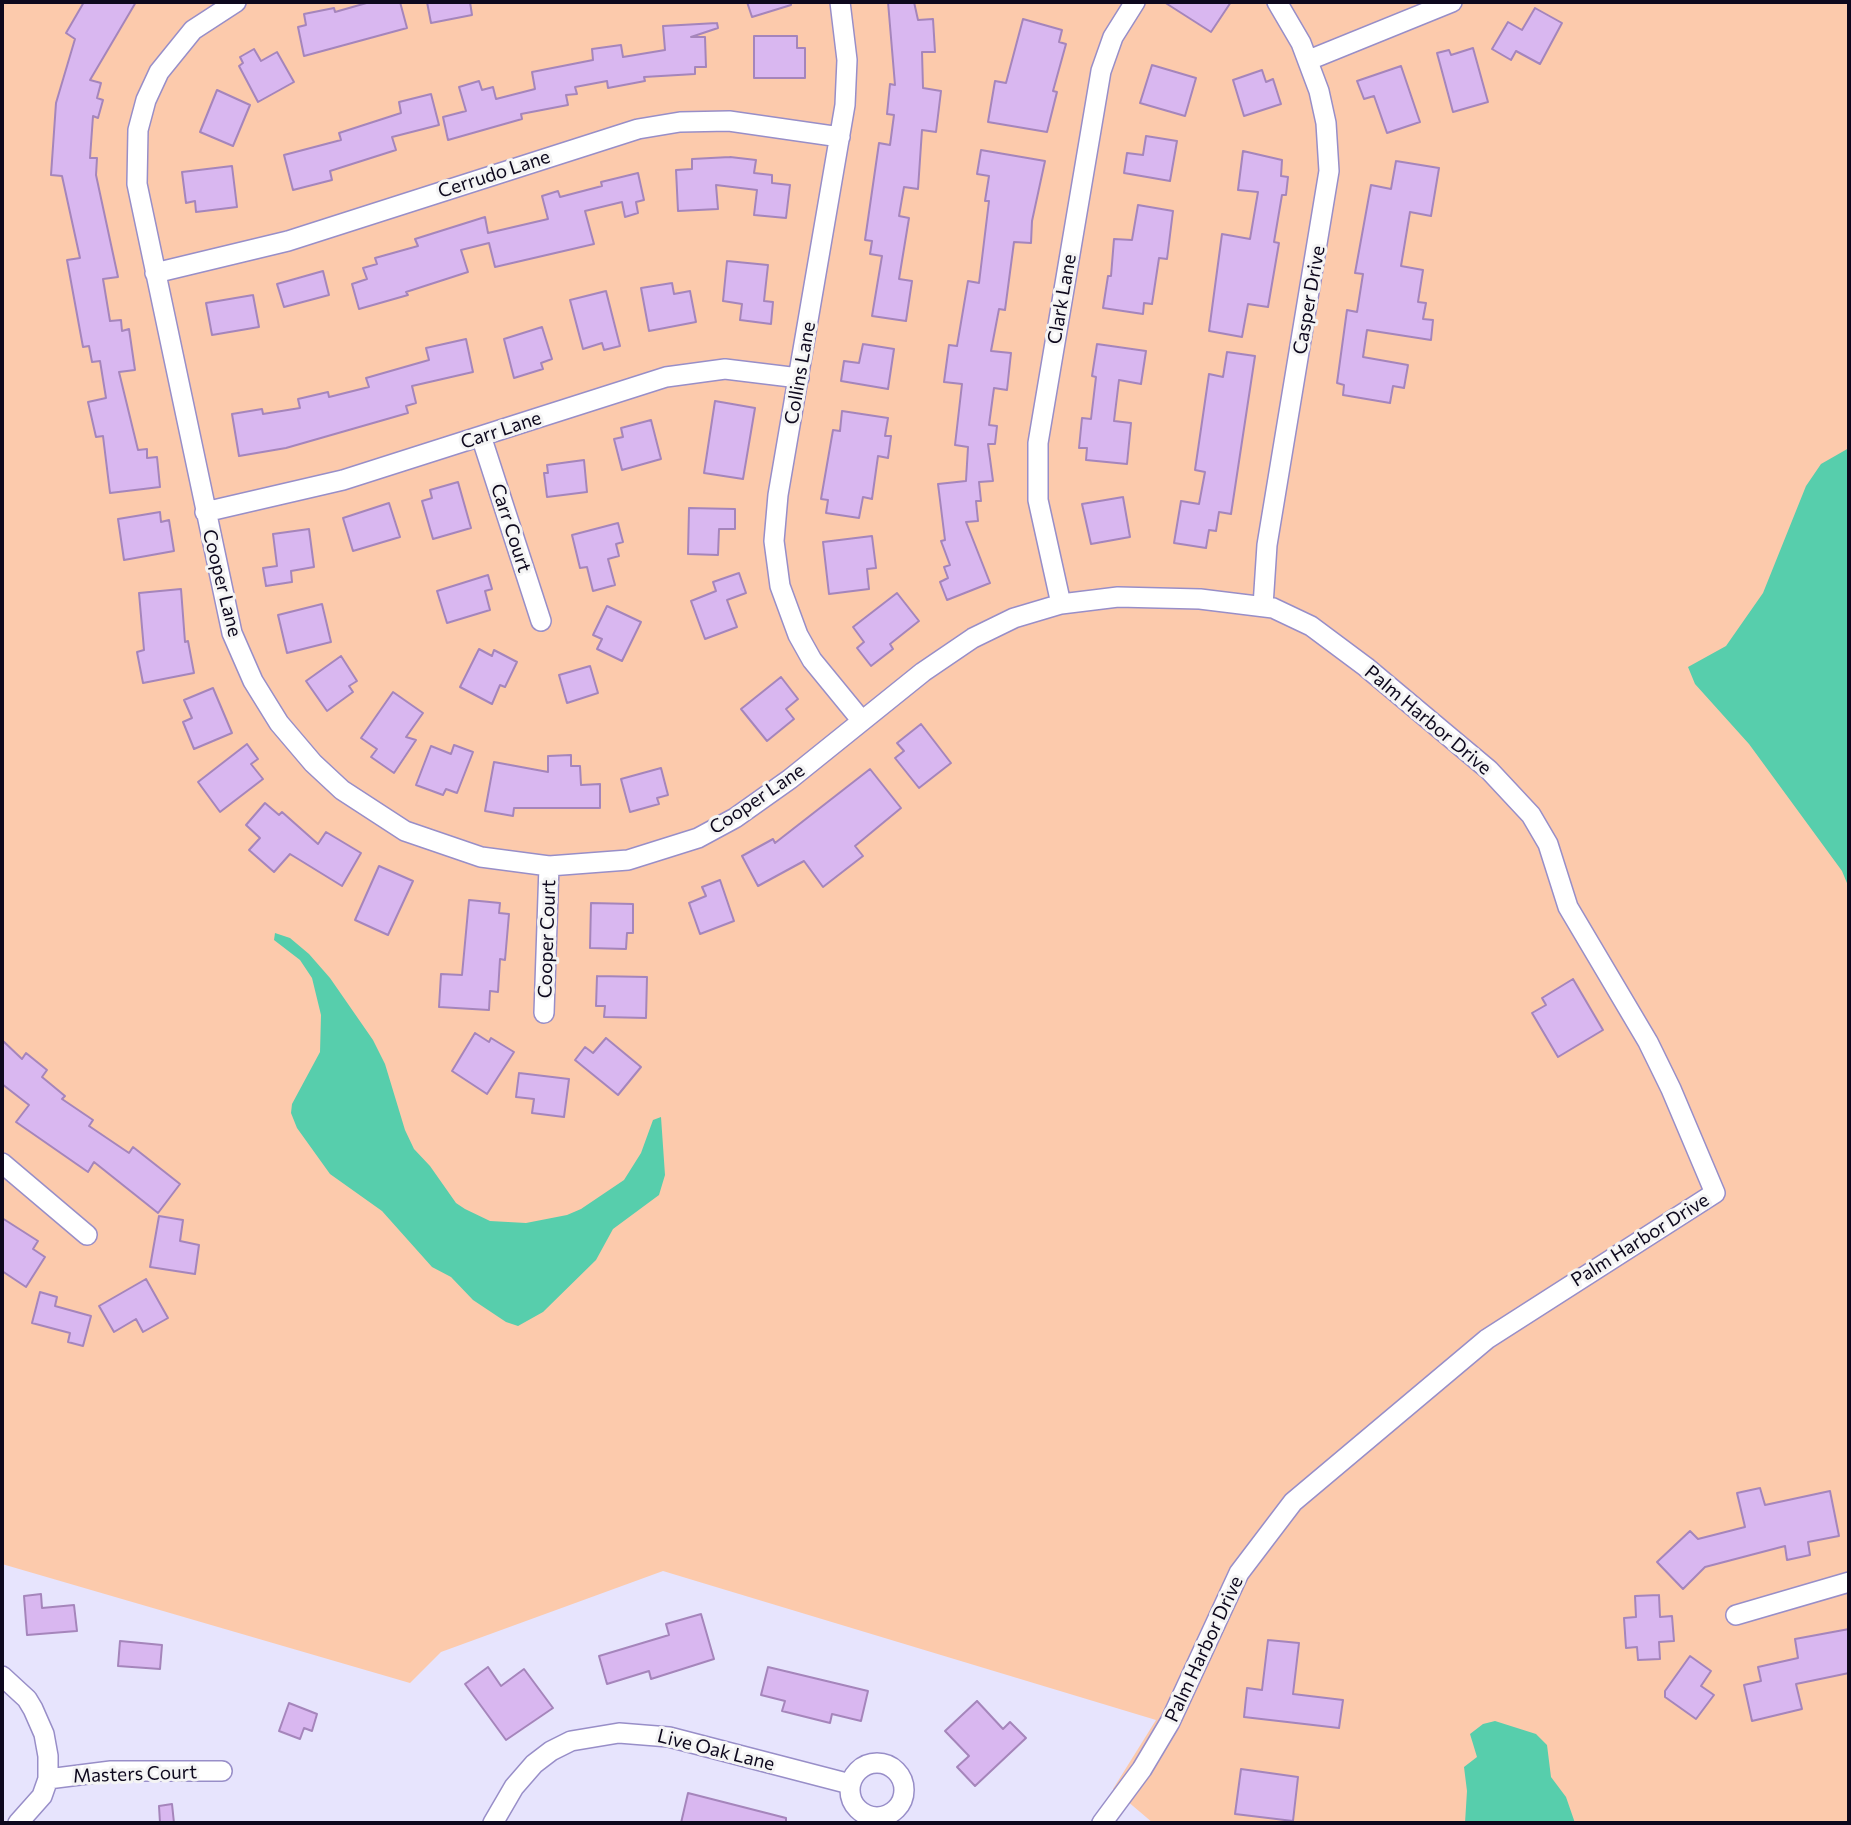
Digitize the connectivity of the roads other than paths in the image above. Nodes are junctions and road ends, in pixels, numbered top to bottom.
1 (236, 2) edge
2 (840, 2) edge
3 (1135, 2) edge
4 (1278, 2) edge
5 (1452, 2) edge
6 (1309, 60) junction
7 (840, 137) junction
8 (155, 273) junction
9 (799, 378) junction
10 (481, 436) junction
11 (205, 512) junction
12 (1061, 604) junction
13 (1263, 606) junction
14 (541, 621) dead end
15 (862, 721) junction
16 (549, 866) junction
17 (544, 1013) dead end
18 (2, 1163) edge
19 (87, 1235) dead end
20 (1849, 1582) edge
21 (1736, 1615) dead end
22 (2, 1676) edge
23 (222, 1772) dead end
24 (48, 1779) junction
25 (850, 1784) dead end
26 (18, 1823) edge
27 (493, 1823) edge
28 (1102, 1823) edge

1 - 8 street, Cooper Lane
2 - 7 street, Collins Lane
3 - 12 street, Clark Lane
4 - 6 street, Casper Drive
5 - 6 street
6 - 13 street, Casper Drive
7 - 8 street, Cerrudo Lane
7 - 9 street, Collins Lane
8 - 11 street, Cooper Lane
9 - 10 street, Carr Lane
9 - 15 street, Collins Lane
10 - 11 street, Carr Lane
10 - 14 street, Carr Court
11 - 16 street, Cooper Lane
12 - 13 street, Cooper Lane
12 - 15 street, Cooper Lane
13 - 28 street, Palm Harbor Drive
15 - 16 street, Cooper Lane
16 - 17 street, Cooper Court
18 - 19 street
20 - 21 street
22 - 24 street
23 - 24 street, Masters Court
24 - 26 street
25 - 27 street, Live Oak Lane

